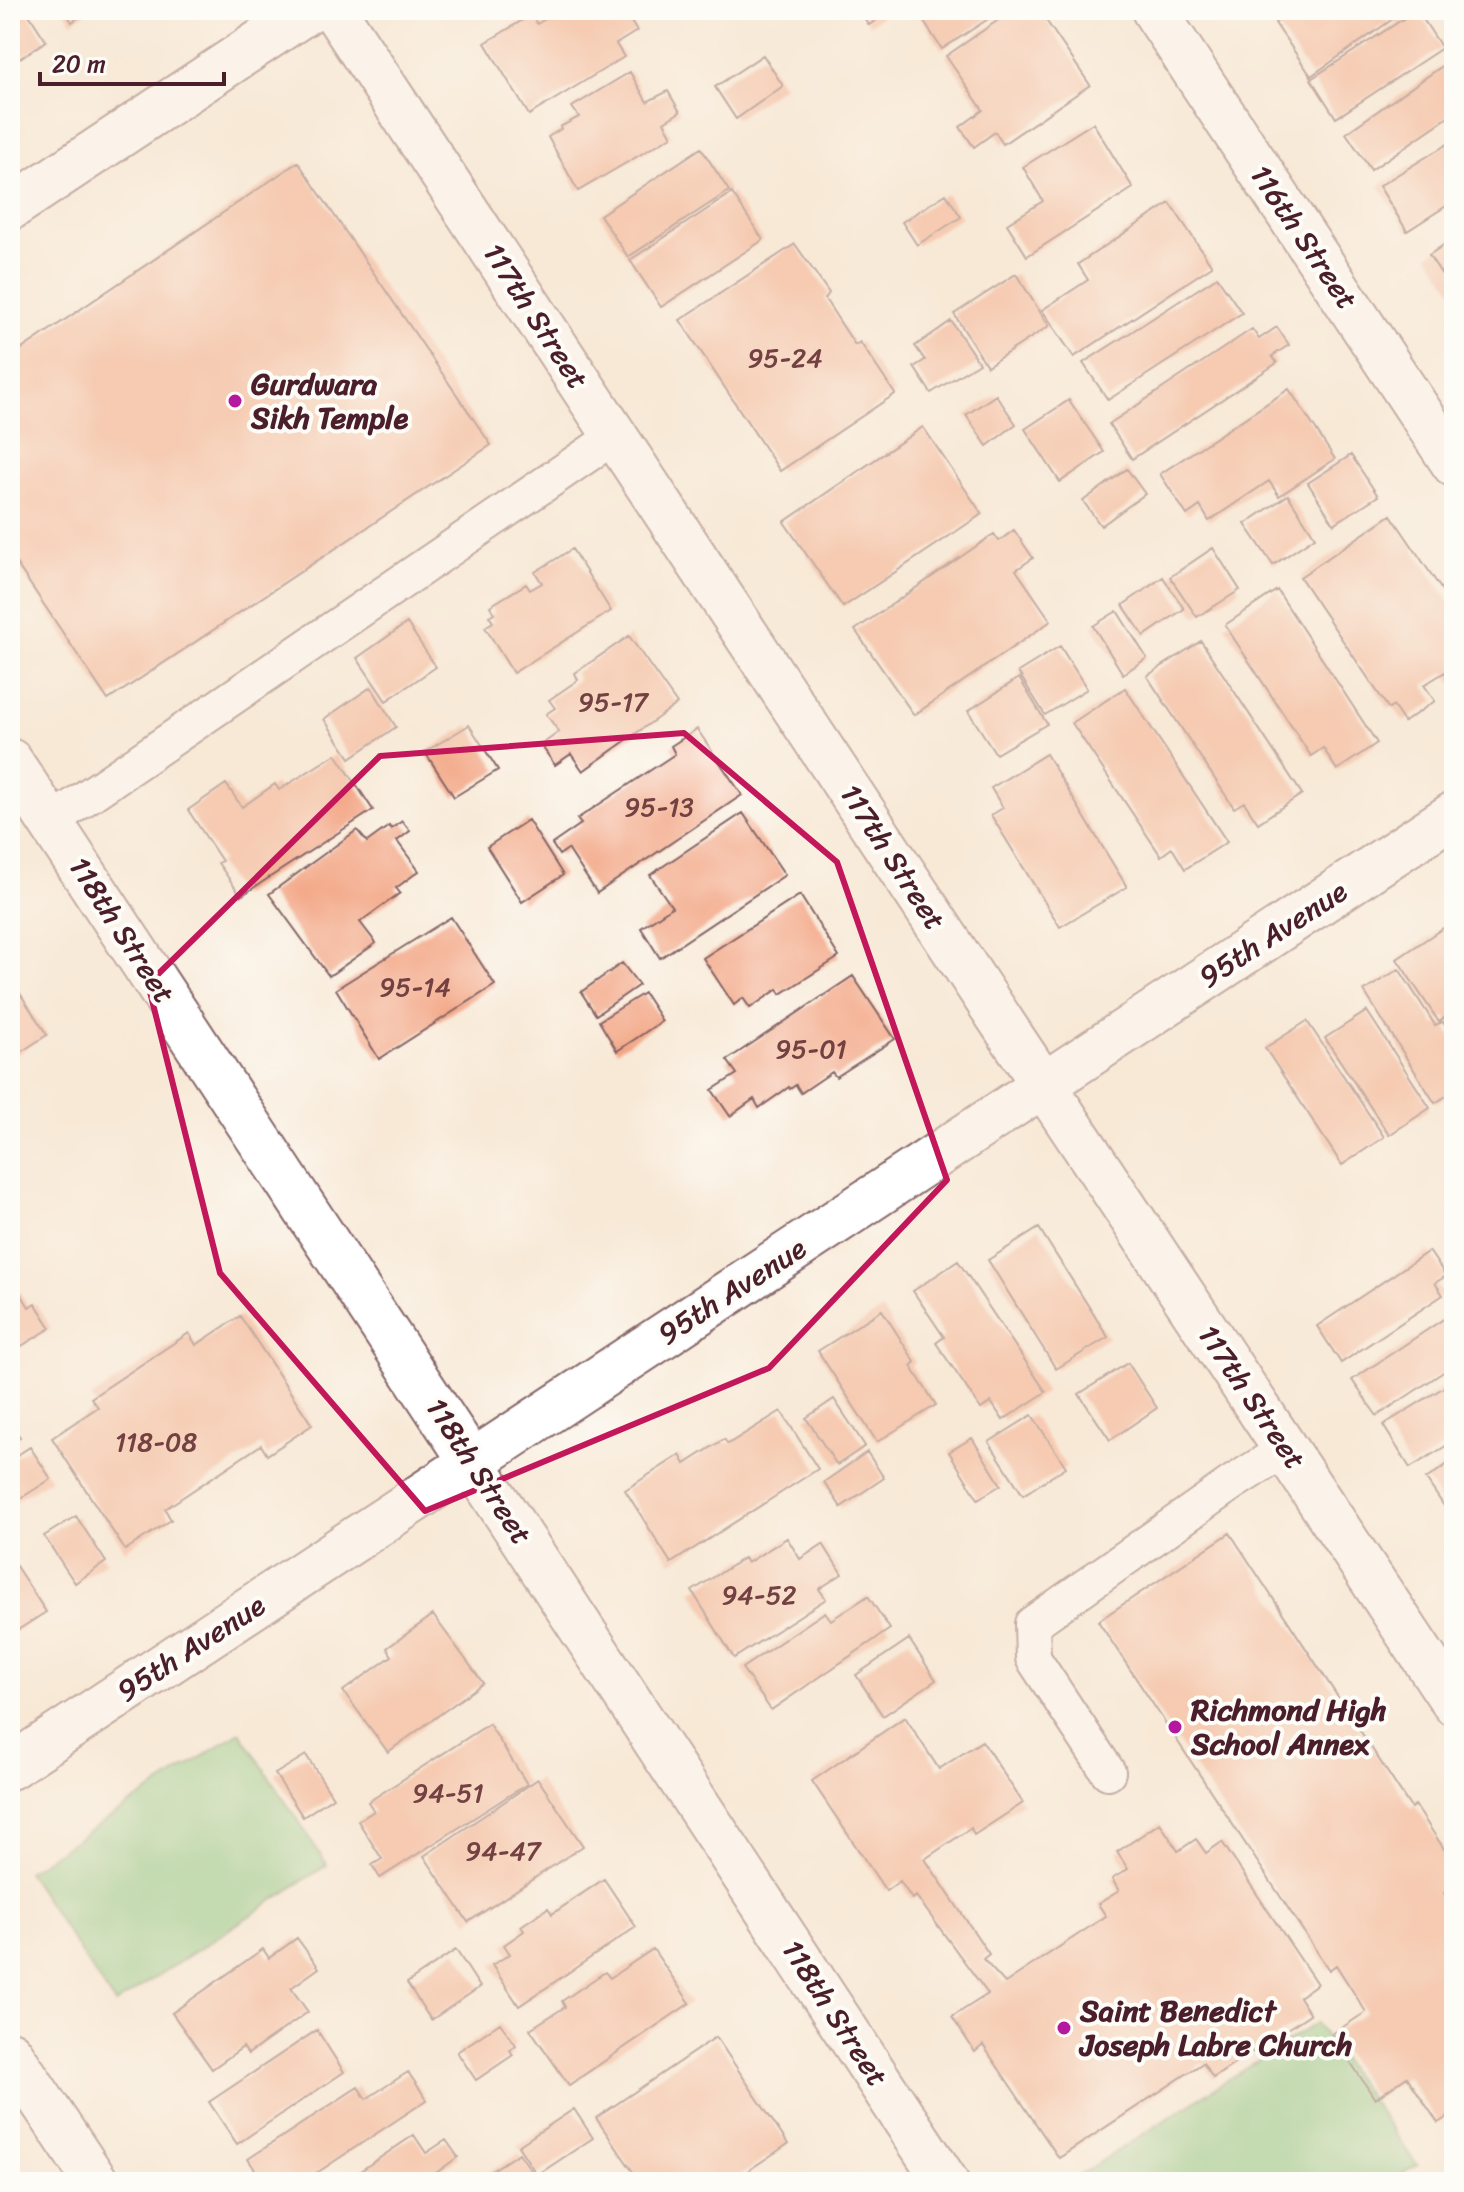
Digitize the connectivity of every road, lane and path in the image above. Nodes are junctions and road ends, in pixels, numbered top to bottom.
1 (309, 10) edge
2 (334, 10) edge
3 (1154, 10) edge
4 (10, 208) edge
5 (615, 436) junction
6 (1454, 464) edge
7 (10, 761) edge
8 (1454, 814) edge
9 (50, 822) junction
10 (1044, 1086) junction
11 (1286, 1449) junction
12 (473, 1461) junction
13 (1454, 1703) edge
14 (10, 1767) edge
15 (1108, 1772) dead end
16 (10, 2053) edge
17 (96, 2182) edge
18 (946, 2182) edge

1 - 4 street
2 - 5 street, 117th Street
3 - 6 street, 116th Street
5 - 9 lane
5 - 10 street, 117th Street
7 - 9 street, 118th Street
8 - 10 street, 95th Avenue
9 - 12 street, 118th Street
10 - 11 street, 117th Street
10 - 12 street, 95th Avenue
11 - 13 street, 117th Street
11 - 15 lane
12 - 14 street, 95th Avenue
12 - 18 street, 118th Street
16 - 17 street

